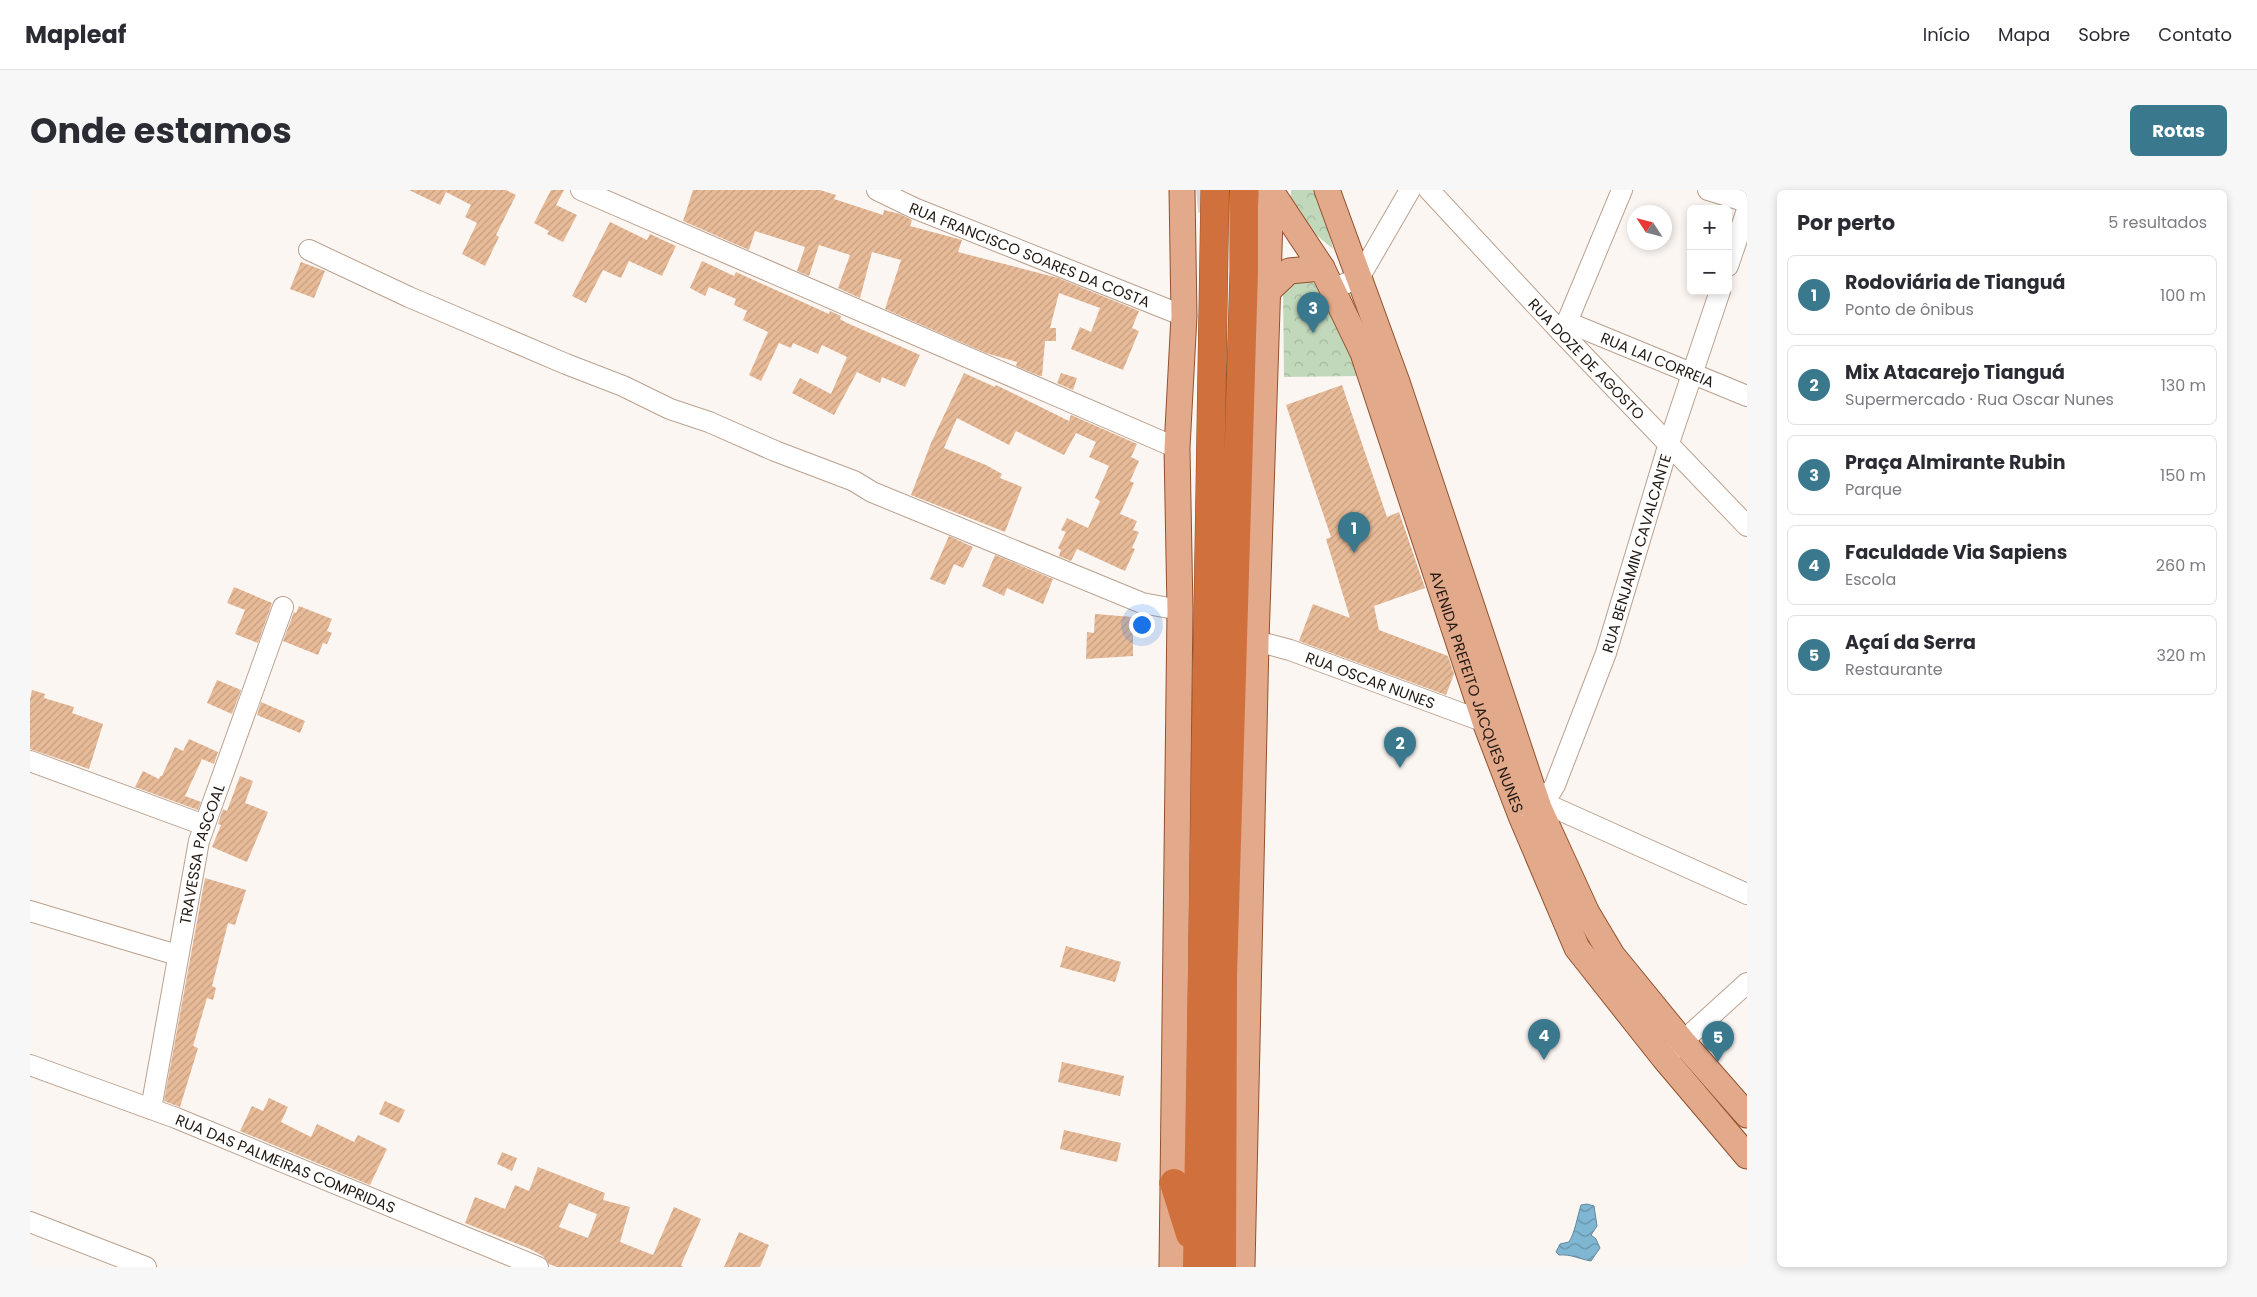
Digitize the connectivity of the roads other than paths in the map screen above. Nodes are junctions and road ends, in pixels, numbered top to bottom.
1 (581, 190) edge
2 (877, 190) edge
3 (1327, 190) edge
4 (1410, 190) edge
5 (1622, 190) edge
6 (1708, 190) edge
7 (1264, 191) edge
8 (1433, 192) edge
9 (1194, 195) edge
10 (1747, 202) edge
11 (1747, 210) edge
12 (309, 250) dead end
13 (1732, 254) edge
14 (1327, 278) junction
15 (1359, 278) junction
16 (1269, 290) junction
17 (1719, 295) edge
18 (1184, 316) junction
19 (1564, 327) junction
20 (1373, 350) junction
21 (1692, 374) junction
22 (1747, 396) edge
23 (1669, 443) junction
24 (1177, 448) junction
25 (1747, 526) edge
26 (283, 607) dead end
27 (1180, 610) junction
28 (1256, 641) junction
29 (1497, 718) junction
30 (30, 761) edge
31 (1535, 809) junction
32 (204, 825) junction
33 (1747, 894) edge
34 (30, 911) edge
35 (177, 954) junction
36 (1747, 983) edge
37 (1683, 1042) junction
38 (1664, 1058) junction
39 (30, 1064) edge
40 (151, 1109) junction
41 (1747, 1116) edge
42 (1747, 1156) edge
43 (1174, 1183) junction
44 (1222, 1210) junction
45 (30, 1222) edge
46 (1197, 1261) edge
47 (146, 1267) edge
48 (538, 1267) edge
49 (1172, 1267) edge
50 (1222, 1267) edge
51 (1235, 1267) edge
52 (1242, 1267) edge

1 - 24 street
2 - 18 street, RUA FRANCISCO SOARES DA COSTA
3 - 15 main road, AVENIDA PREFEITO JACQUES NUNES
4 - 15 street
5 - 19 street
6 - 10 street
7 - 14 main road, AVENIDA PREFEITO JACQUES NUNES
7 - 16 main road
7 - 44 highway
8 - 19 street, RUA DOZE DE AGOSTO
9 - 18 main road
9 - 46 highway
11 - 13 street
12 - 27 street
14 - 15 street
14 - 16 main road
14 - 20 main road, AVENIDA PREFEITO JACQUES NUNES
15 - 20 main road, AVENIDA PREFEITO JACQUES NUNES
16 - 28 main road
17 - 21 street, RUA BENJAMIN CAVALCANTE
18 - 24 main road
19 - 21 street, RUA LAI CORREIA
19 - 23 street, RUA DOZE DE AGOSTO
20 - 29 main road, AVENIDA PREFEITO JACQUES NUNES
21 - 22 street, RUA LAI CORREIA
21 - 23 street, RUA BENJAMIN CAVALCANTE
23 - 25 street, RUA DOZE DE AGOSTO
23 - 31 street, RUA BENJAMIN CAVALCANTE
24 - 27 main road
26 - 32 street, TRAVESSA PASCOAL
27 - 43 main road
28 - 29 street, RUA OSCAR NUNES
28 - 52 main road
29 - 31 main road, AVENIDA PREFEITO JACQUES NUNES
30 - 32 street
31 - 33 street
31 - 37 main road, AVENIDA PREFEITO JACQUES NUNES
31 - 38 main road, AVENIDA PREFEITO JACQUES NUNES
32 - 35 street, TRAVESSA PASCOAL
34 - 35 street
35 - 40 street, TRAVESSA PASCOAL
36 - 37 street
37 - 38 street
37 - 41 main road, AVENIDA PREFEITO JACQUES NUNES
38 - 42 main road, AVENIDA PREFEITO JACQUES NUNES
39 - 40 street, RUA DAS PALMEIRAS COMPRIDAS
40 - 48 street, RUA DAS PALMEIRAS COMPRIDAS
43 - 46 highway
43 - 49 main road
44 - 50 highway
44 - 51 highway
45 - 47 street

